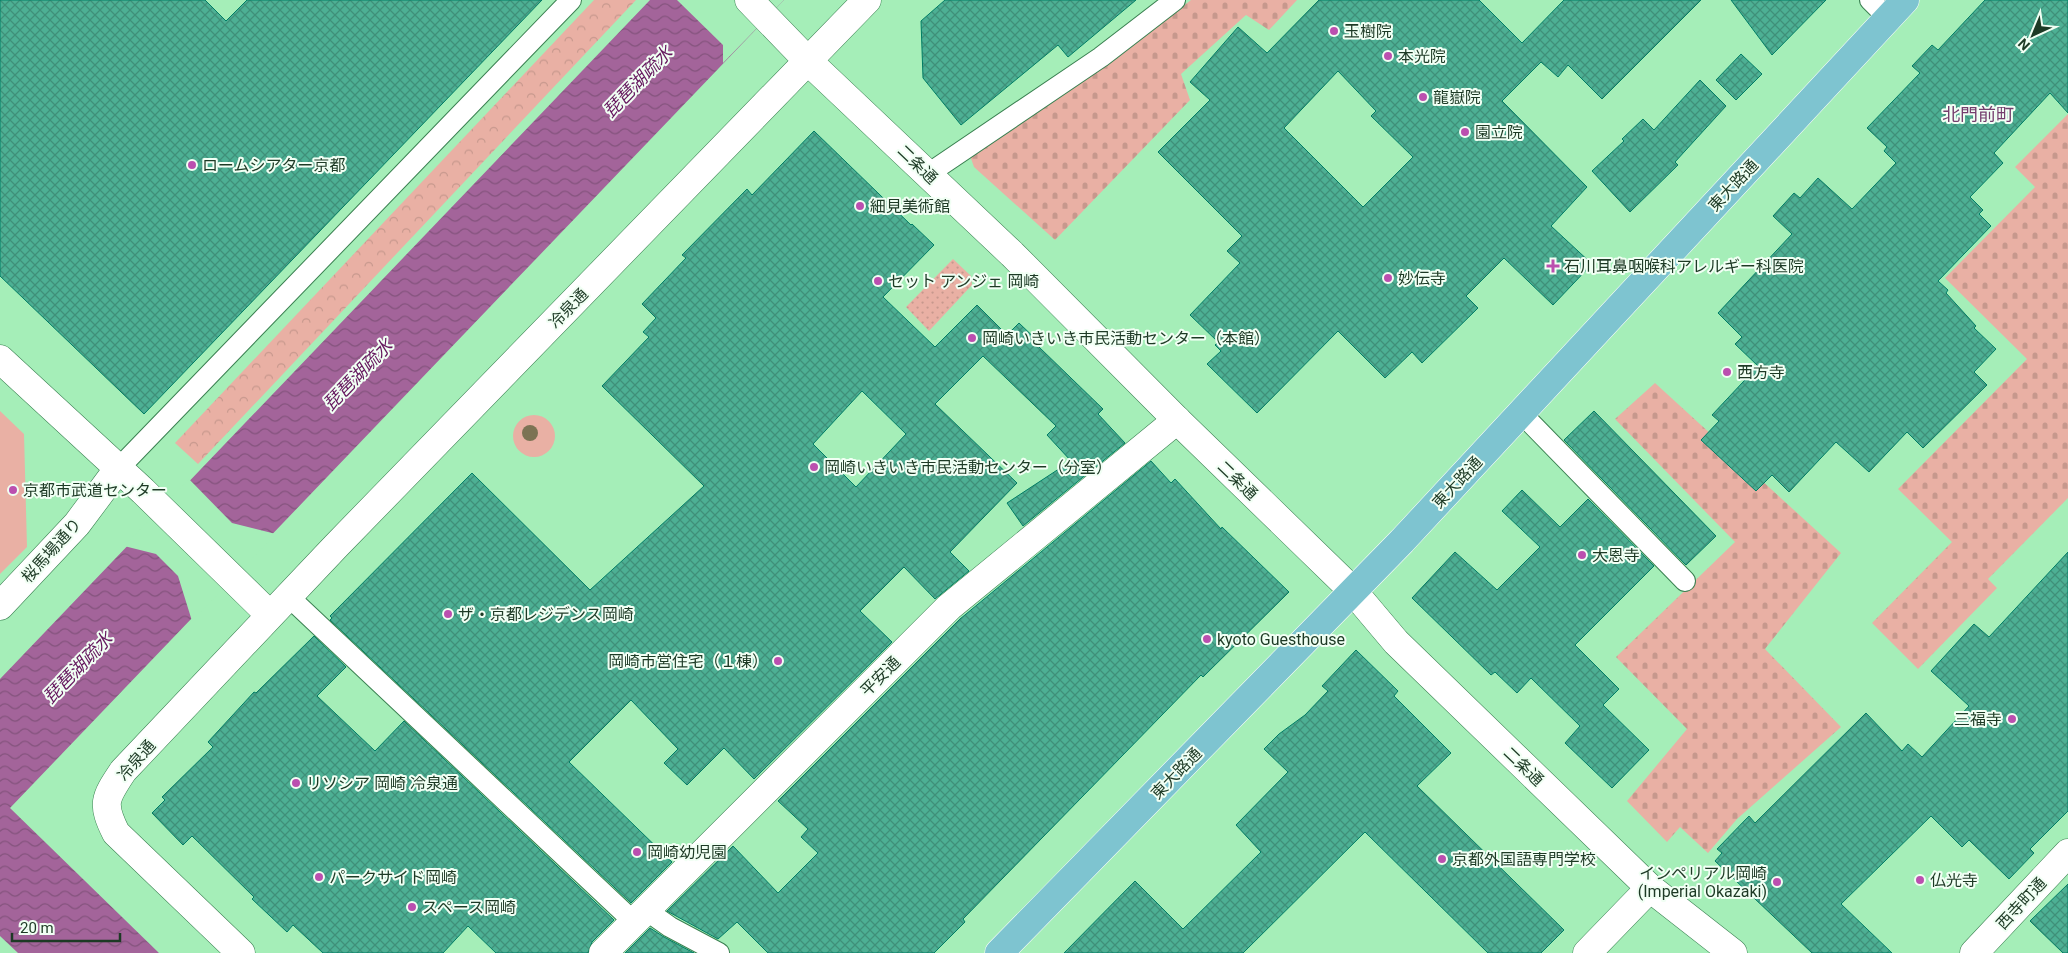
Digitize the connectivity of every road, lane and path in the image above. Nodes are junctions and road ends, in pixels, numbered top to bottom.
1 (571, 0) edge
2 (749, 0) edge
3 (867, 0) edge
4 (1175, 0) edge
5 (1888, 6) edge
6 (808, 61) junction
7 (928, 174) junction
8 (0, 359) edge
9 (1521, 413) junction
10 (1177, 420) junction
11 (118, 469) junction
12 (1685, 581) dead end
13 (1353, 590) junction
14 (0, 606) edge
15 (279, 606) junction
16 (2068, 853) edge
17 (1650, 888) junction
18 (640, 916) junction
19 (241, 953) edge
20 (603, 953) edge
21 (719, 953) edge
22 (999, 953) edge
23 (1587, 953) edge
24 (1733, 953) edge
25 (1974, 953) edge

1 - 11 lane
2 - 6 street, 二条通
3 - 6 street, 冷泉通
4 - 7 lane
5 - 9 main road, 東大路通
6 - 7 street, 二条通
6 - 15 street, 冷泉通
7 - 10 street, 二条通
8 - 11 street
9 - 12 lane
9 - 13 main road, 東大路通
10 - 13 street, 二条通
10 - 18 street, 平安通
11 - 14 street, 桜馬場通り
11 - 15 street
13 - 17 street, 二条通
13 - 22 main road, 東大路通
15 - 18 lane
15 - 19 street, 冷泉通
16 - 25 street, 西寺町通
17 - 23 street
17 - 24 street, 二条通
18 - 20 street, 平安通
18 - 21 lane

